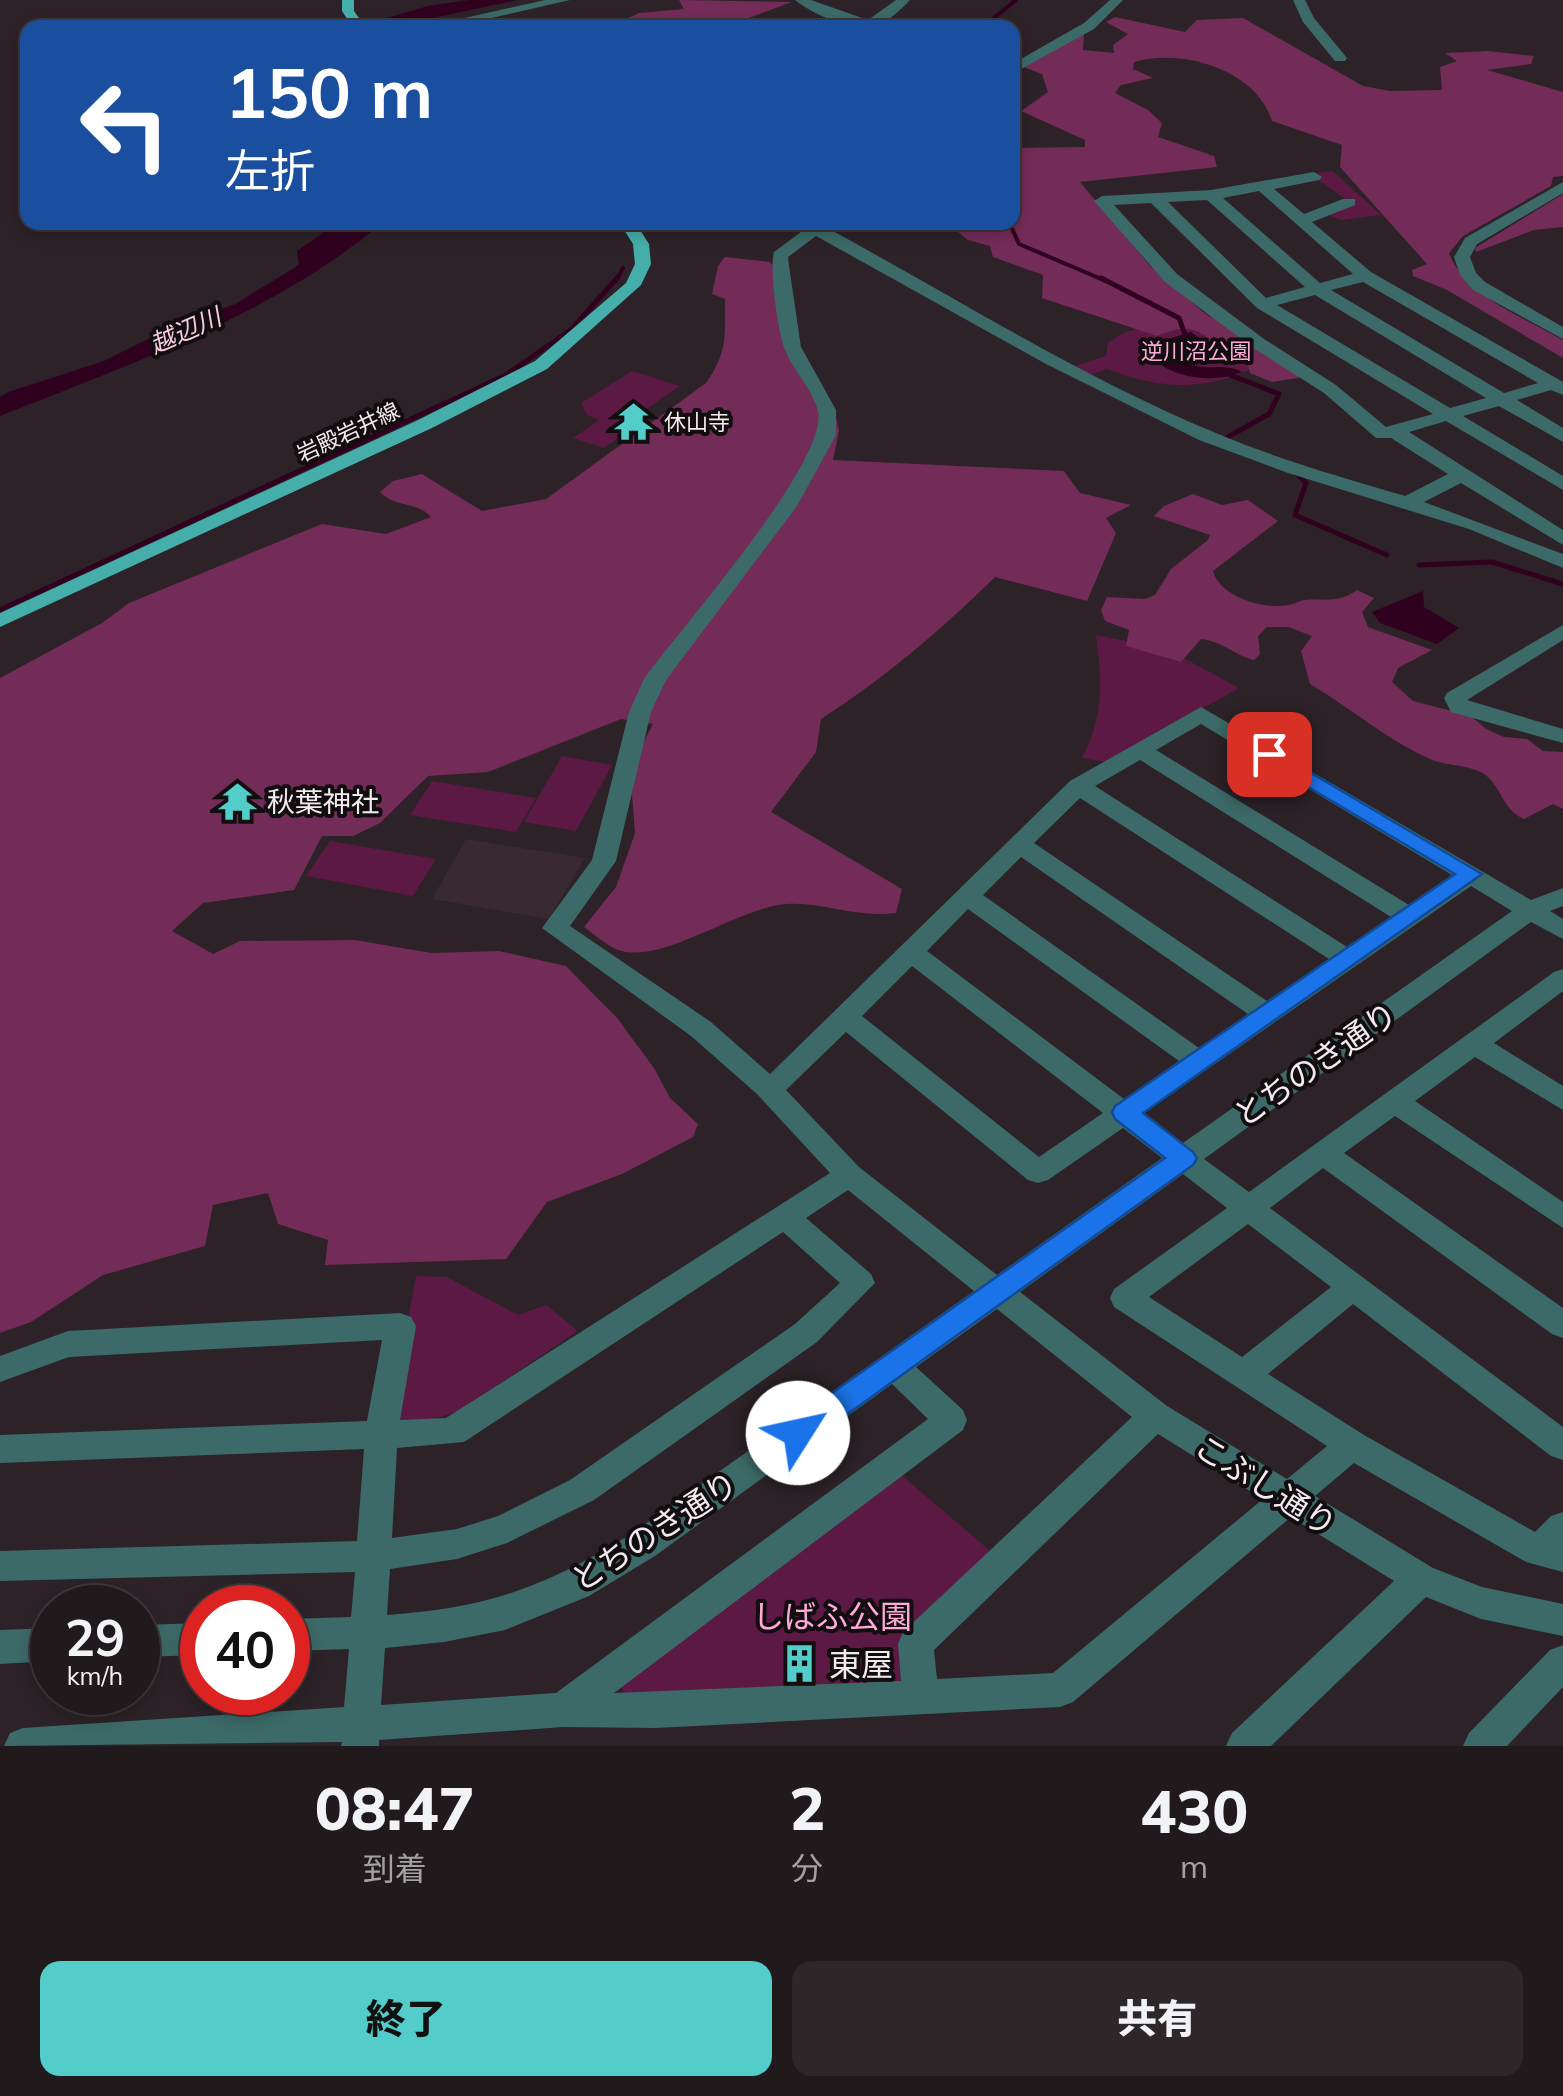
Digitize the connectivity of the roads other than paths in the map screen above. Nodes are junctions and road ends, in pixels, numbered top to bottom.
1 (564, 0) edge
2 (801, 0) edge
3 (904, 0) edge
4 (1117, 0) edge
5 (1299, 0) edge
6 (466, 20) edge
7 (849, 20) edge
8 (876, 20) edge
9 (1340, 58) dead end
10 (1020, 65) edge
11 (1314, 177) dead end
12 (1262, 186) junction
13 (1563, 188) edge
14 (1211, 195) junction
15 (1154, 198) junction
16 (1350, 202) dead end
17 (1303, 220) junction
18 (632, 230) edge
19 (805, 230) edge
20 (816, 230) edge
21 (1365, 276) junction
22 (1317, 290) junction
23 (1263, 304) junction
24 (1563, 334) edge
25 (1558, 387) edge
26 (1502, 400) junction
27 (1449, 415) junction
28 (1395, 432) junction
29 (1563, 436) edge
30 (1462, 475) junction
31 (1563, 484) edge
32 (1406, 503) junction
33 (1563, 540) edge
34 (1535, 548) junction
35 (1563, 548) edge
36 (1563, 562) edge
37 (0, 621) edge
38 (1563, 632) edge
39 (1563, 736) edge
40 (1140, 750) junction
41 (1078, 786) junction
42 (1020, 845) junction
43 (1471, 874) junction
44 (1563, 896) edge
45 (968, 897) junction
46 (1530, 910) junction
47 (1410, 916) junction
48 (1563, 930) edge
49 (912, 954) junction
50 (1348, 959) junction
51 (1563, 978) edge
52 (1551, 1003) edge
53 (1268, 1014) junction
54 (847, 1018) junction
55 (1474, 1042) junction
56 (1198, 1062) junction
57 (767, 1087) junction
58 (1563, 1100) edge
59 (1394, 1101) junction
60 (1124, 1112) junction
61 (1323, 1153) junction
62 (1184, 1158) junction
63 (849, 1176) junction
64 (1250, 1207) junction
65 (1563, 1217) edge
66 (787, 1218) junction
67 (1354, 1286) junction
68 (999, 1291) junction
69 (1563, 1325) edge
70 (894, 1366) junction
71 (0, 1368) edge
72 (1242, 1376) junction
73 (1155, 1416) junction
74 (382, 1432) junction
75 (1352, 1445) junction
76 (1563, 1446) edge
77 (0, 1449) edge
78 (1288, 1500) junction
79 (1563, 1527) edge
80 (1550, 1554) edge
81 (375, 1556) junction
82 (0, 1566) edge
83 (1421, 1579) junction
84 (1563, 1620) edge
85 (369, 1632) junction
86 (310, 1634) edge
87 (30, 1646) edge
88 (0, 1647) edge
89 (1563, 1662) edge
90 (920, 1694) junction
91 (563, 1710) junction
92 (361, 1735) edge
93 (23, 1746) edge
94 (1245, 1746) edge
95 (1482, 1746) edge

1 - 6 street
2 - 7 street
3 - 8 street
4 - 10 street
5 - 9 street
11 - 12 street
12 - 14 street
12 - 17 street
13 - 24 street
14 - 15 street
14 - 22 street
15 - 23 street
15 - 28 street
16 - 17 street
17 - 21 street
18 - 37 main road, 岩殿岩井線
19 - 57 street, こぶし通り
20 - 32 street
21 - 22 street
21 - 25 street
22 - 23 street
22 - 26 street
23 - 27 street
25 - 26 street
26 - 27 street
26 - 29 street
27 - 28 street
27 - 31 street
28 - 30 street
30 - 32 street
30 - 33 street
32 - 34 street
34 - 35 street
34 - 36 street
38 - 39 street
40 - 41 street
40 - 43 street
40 - 47 street
41 - 42 street
41 - 50 street
42 - 45 street
42 - 53 street
43 - 46 street
43 - 47 street
44 - 46 street, とちのき通り
45 - 49 street
45 - 56 street
46 - 48 street
46 - 62 street, とちのき通り
47 - 50 street
49 - 54 street
49 - 60 street
50 - 53 street
51 - 52 street
52 - 55 street
53 - 56 street
54 - 57 street
54 - 60 street
55 - 58 street
55 - 59 street
56 - 60 street
57 - 63 street, こぶし通り
59 - 61 street
59 - 65 street
60 - 62 street
61 - 64 street
61 - 69 street
62 - 64 street
62 - 68 street, とちのき通り
63 - 66 street
63 - 68 street, こぶし通り
64 - 67 street
64 - 72 street
66 - 74 street
66 - 81 street
67 - 72 street
67 - 76 street
68 - 70 street, とちのき通り
68 - 73 street, こぶし通り
70 - 85 street, とちのき通り
70 - 91 street
71 - 74 street
72 - 75 street
73 - 78 street, こぶし通り
73 - 90 street
74 - 77 street
74 - 81 street
75 - 78 street
75 - 80 street
78 - 83 street, こぶし通り
78 - 90 street
79 - 80 street
81 - 82 street
81 - 85 street
83 - 84 street, こぶし通り
83 - 94 street
85 - 86 street, とちのき通り
85 - 92 street
87 - 88 street
89 - 95 street
90 - 91 street
91 - 92 street
92 - 93 street

